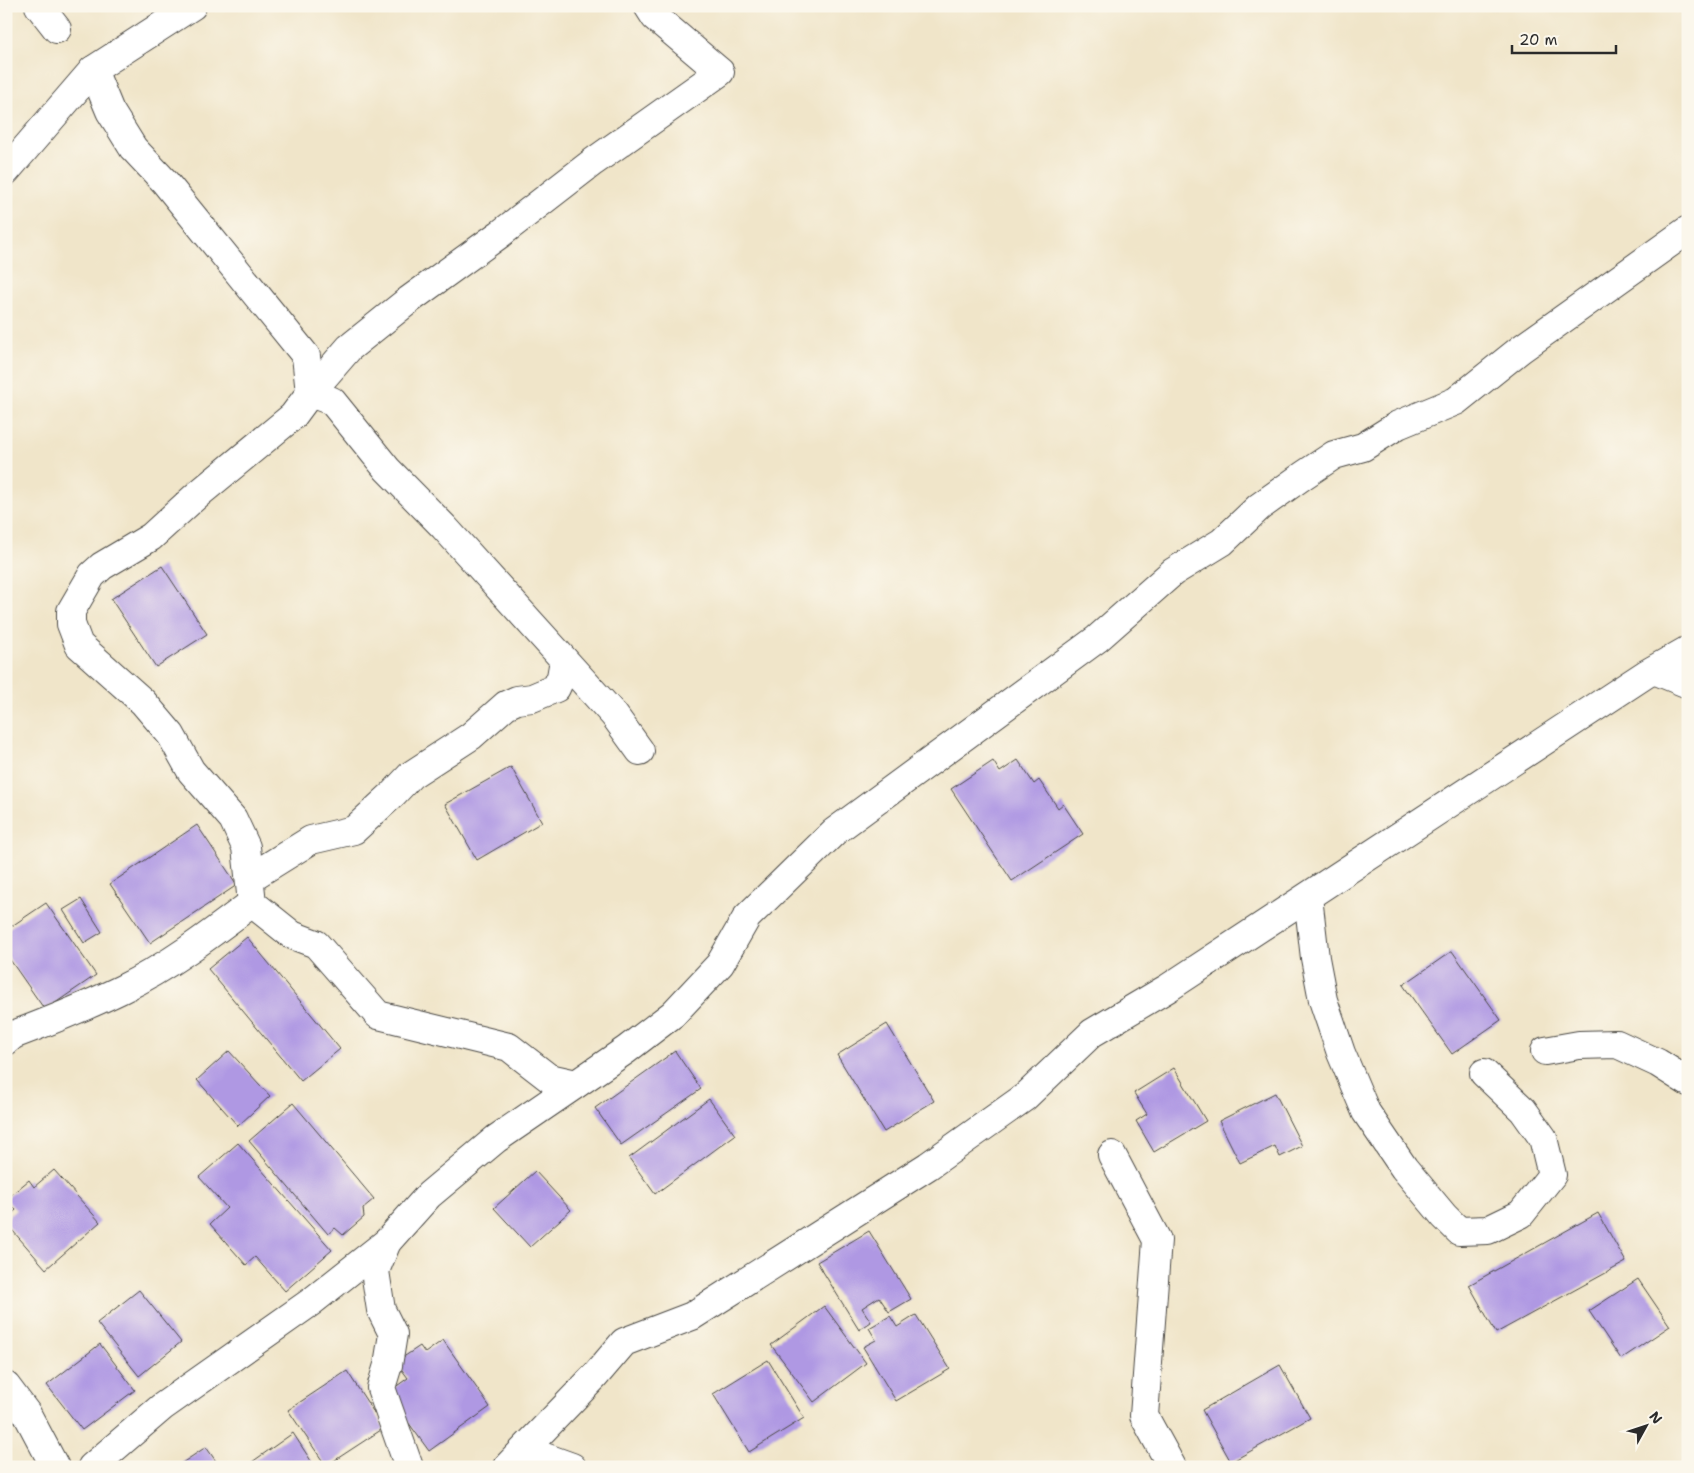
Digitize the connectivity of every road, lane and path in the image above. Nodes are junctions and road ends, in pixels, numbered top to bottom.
1 (39, 6) edge
2 (192, 6) edge
3 (648, 6) edge
4 (57, 29) dead end
5 (93, 70) junction
6 (6, 171) edge
7 (1688, 230) edge
8 (310, 393) junction
9 (1688, 650) edge
10 (564, 660) junction
11 (1654, 670) junction
12 (1688, 684) edge
13 (640, 751) dead end
14 (251, 891) junction
15 (1308, 897) junction
16 (6, 1041) edge
17 (1545, 1051) dead end
18 (1484, 1073) dead end
19 (1688, 1082) edge
20 (576, 1084) junction
21 (1112, 1155) dead end
22 (386, 1242) junction
23 (6, 1386) edge
24 (516, 1458) edge
25 (55, 1467) edge
26 (92, 1467) edge
27 (409, 1467) edge
28 (572, 1467) edge
29 (1172, 1467) edge

1 - 4 street
2 - 5 street
3 - 8 street
5 - 6 street
5 - 8 street
7 - 20 street
8 - 10 street
8 - 14 street
9 - 11 street
10 - 13 street
10 - 14 street
11 - 12 street
11 - 15 street
14 - 16 street
14 - 20 street
15 - 18 street
15 - 24 street
17 - 19 street
20 - 22 street
21 - 29 street
22 - 26 street
22 - 27 street
23 - 25 street
24 - 28 street

